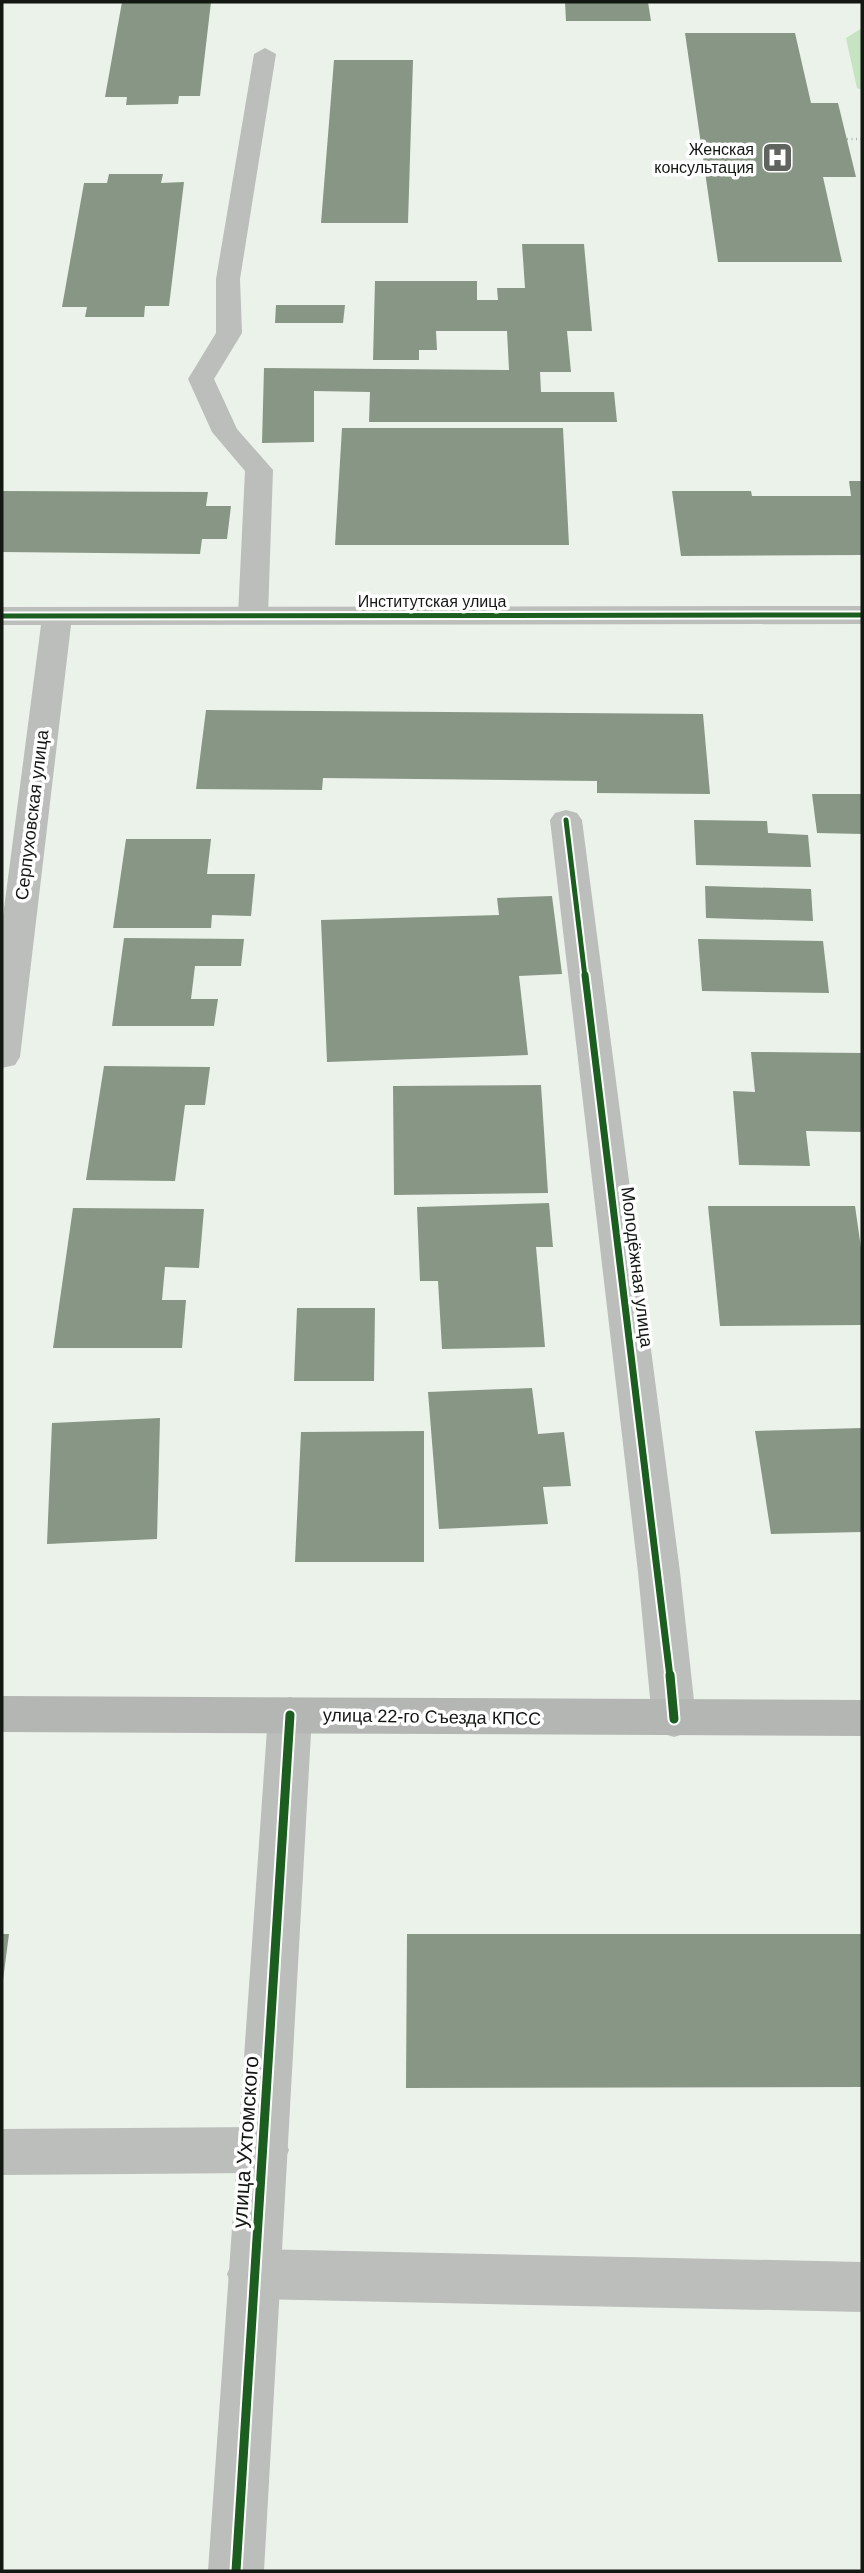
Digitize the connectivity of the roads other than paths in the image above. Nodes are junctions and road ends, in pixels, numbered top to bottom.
1 (265, 54) dead end
2 (57, 615) junction
3 (253, 615) junction
4 (862, 615) edge
5 (2, 616) edge
6 (566, 820) dead end
7 (2, 1057) edge
8 (2, 1714) edge
9 (290, 1715) junction
10 (862, 1718) edge
11 (674, 1719) junction
12 (264, 2150) junction
13 (2, 2152) edge
14 (253, 2274) junction
15 (862, 2287) edge
16 (236, 2571) edge

1 - 3 street
2 - 3 street, Институтская улица
2 - 5 street, Институтская улица
2 - 7 street, Серпуховская улица
3 - 4 street, Институтская улица
6 - 11 street, Молодёжная улица
8 - 9 main road, улица 22-го Съезда КПСС
9 - 11 main road, улица 22-го Съезда КПСС
9 - 12 street, улица Ухтомского
10 - 11 main road, улица 22-го Съезда КПСС
12 - 13 street
12 - 14 street, улица Ухтомского
14 - 15 street
14 - 16 street, улица Ухтомского

